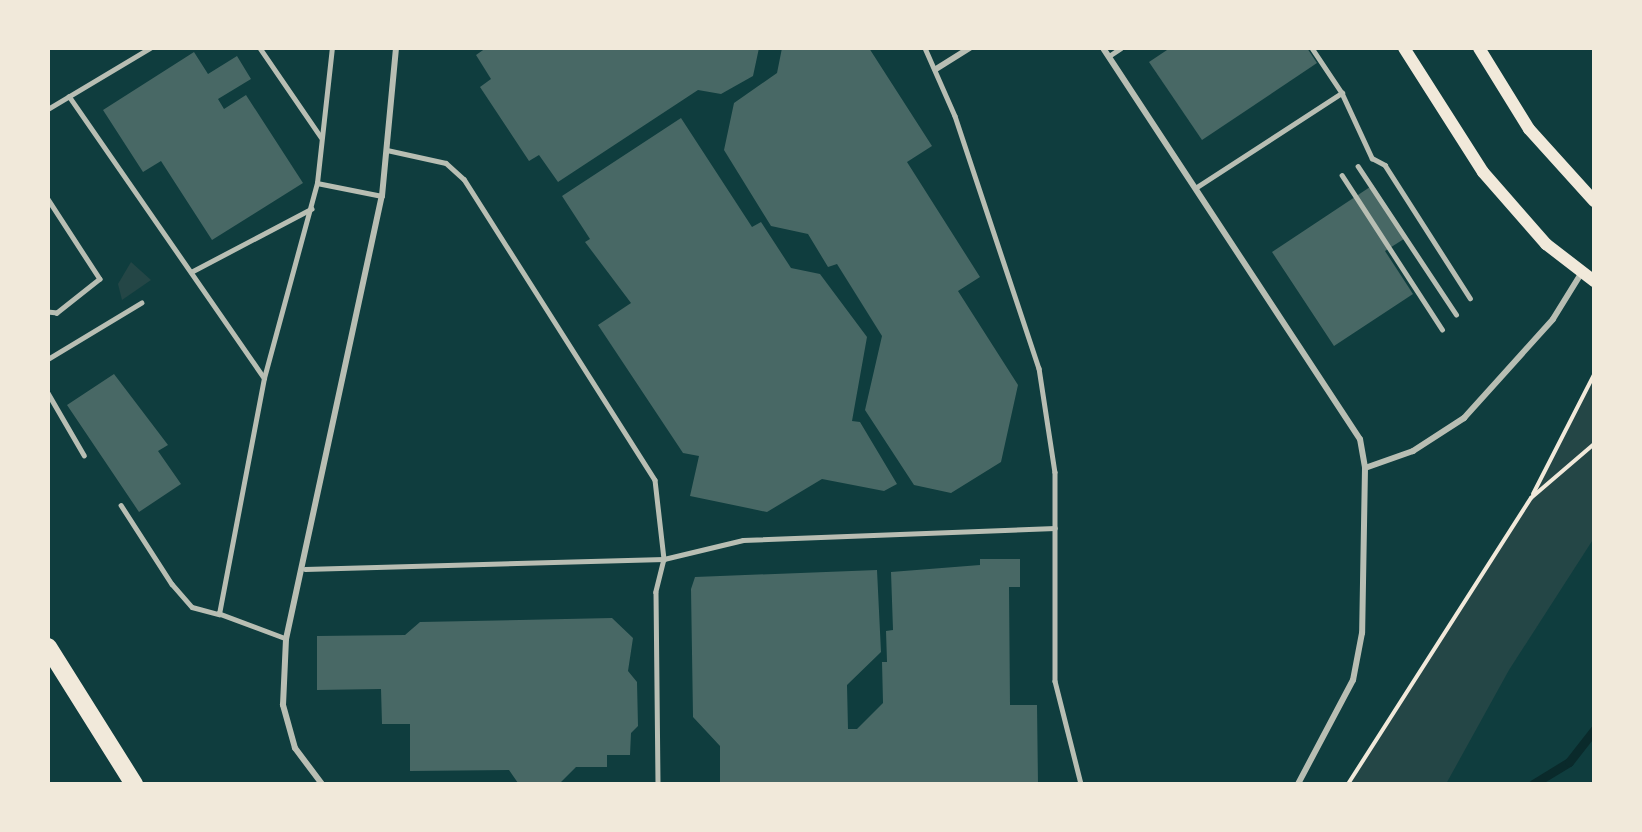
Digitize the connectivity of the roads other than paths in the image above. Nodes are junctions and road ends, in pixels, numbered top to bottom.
1 (150, 48) edge
2 (260, 48) edge
3 (332, 48) edge
4 (396, 48) edge
5 (925, 48) edge
6 (970, 48) edge
7 (1103, 48) edge
8 (1121, 48) edge
9 (1312, 48) edge
10 (1404, 48) edge
11 (1479, 48) edge
12 (1109, 56) junction
13 (936, 69) junction
14 (1342, 93) junction
15 (69, 96) junction
16 (48, 109) edge
17 (322, 138) junction
18 (387, 150) junction
19 (1358, 166) dead end
20 (1342, 175) dead end
21 (317, 183) junction
22 (1197, 187) junction
23 (382, 196) junction
24 (48, 199) edge
25 (1594, 201) edge
26 (311, 209) junction
27 (191, 272) junction
28 (1582, 272) junction
29 (1594, 281) edge
30 (1470, 298) dead end
31 (141, 303) dead end
32 (48, 312) edge
33 (1456, 314) dead end
34 (1442, 329) dead end
35 (48, 359) edge
36 (264, 378) junction
37 (48, 393) edge
38 (84, 455) dead end
39 (1365, 468) junction
40 (121, 506) dead end
41 (1055, 528) junction
42 (663, 559) junction
43 (305, 569) junction
44 (219, 614) junction
45 (286, 639) junction
46 (48, 647) edge
47 (136, 784) edge
48 (322, 784) edge
49 (658, 784) edge
50 (1081, 784) edge
51 (1298, 784) edge

1 - 15 lane
2 - 17 lane
3 - 17 lane
4 - 18 street
5 - 13 lane
6 - 13 street
7 - 12 street
8 - 12 lane
9 - 14 lane
10 - 28 main road
11 - 25 main road
12 - 22 street
13 - 41 lane
14 - 22 lane
14 - 30 lane
15 - 16 lane
15 - 27 lane
17 - 21 lane
18 - 23 street
18 - 42 lane
19 - 33 lane
20 - 34 lane
21 - 23 lane
21 - 26 lane
22 - 39 street
23 - 43 street
24 - 32 lane
26 - 27 lane
26 - 36 lane
27 - 36 lane
28 - 29 main road
28 - 39 street
31 - 35 lane
36 - 44 lane
37 - 38 lane
39 - 51 street
40 - 44 lane
41 - 42 lane
41 - 50 lane
42 - 43 lane
42 - 49 lane
43 - 45 street
44 - 45 lane
45 - 48 street
46 - 47 highway

